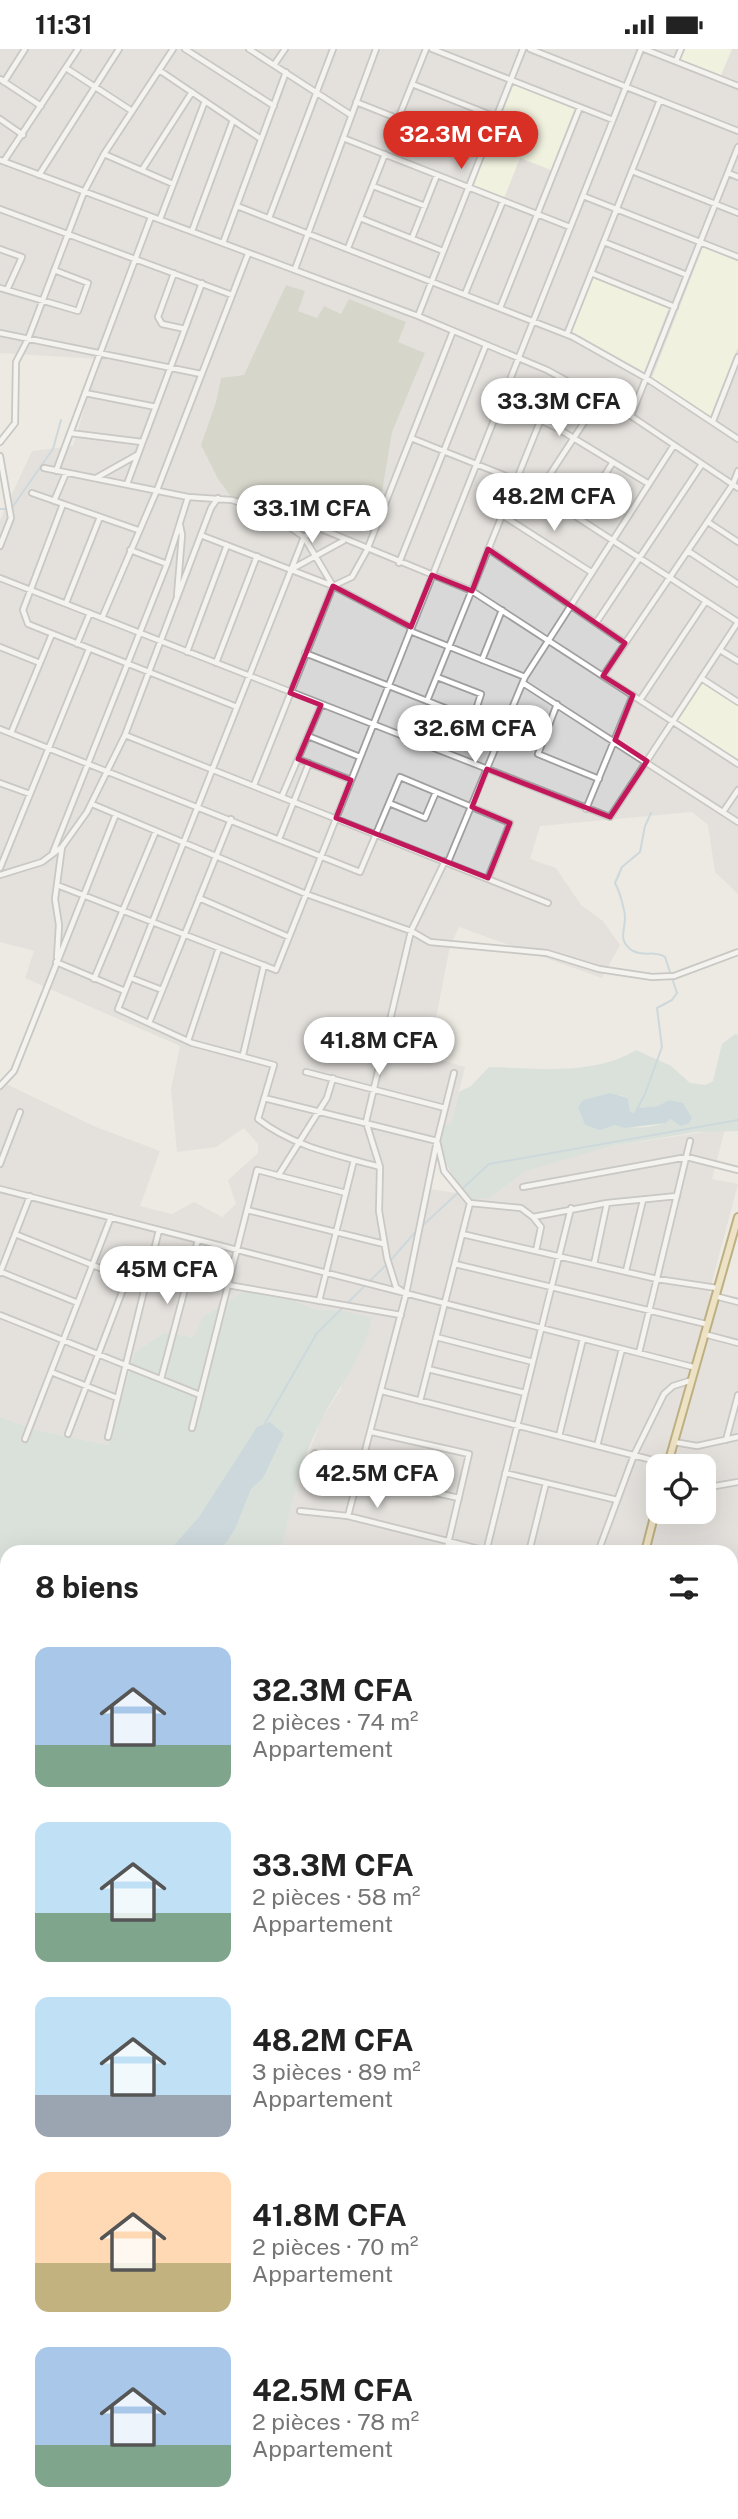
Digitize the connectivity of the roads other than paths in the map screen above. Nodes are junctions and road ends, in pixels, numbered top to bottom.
1 (25, 49) edge
2 (78, 49) edge
3 (119, 49) edge
4 (173, 49) edge
5 (185, 49) edge
6 (250, 49) edge
7 (285, 49) edge
8 (376, 49) edge
9 (426, 49) edge
10 (432, 49) edge
11 (523, 49) edge
12 (530, 49) edge
13 (643, 49) edge
14 (681, 49) edge
15 (331, 50) edge
16 (676, 62) junction
17 (274, 65) junction
18 (66, 68) junction
19 (159, 70) junction
20 (286, 72) junction
21 (2, 80) edge
22 (511, 80) junction
23 (412, 84) junction
24 (738, 86) edge
25 (94, 87) junction
26 (626, 87) junction
27 (192, 92) junction
28 (315, 92) junction
29 (660, 100) junction
30 (205, 101) junction
31 (356, 102) junction
32 (41, 106) junction
33 (274, 106) junction
34 (580, 107) junction
35 (132, 111) junction
36 (351, 115) junction
37 (496, 117) junction
38 (398, 118) junction
39 (0, 119) edge
40 (233, 120) junction
41 (613, 120) junction
42 (738, 131) edge
43 (23, 135) junction
44 (343, 138) junction
45 (261, 139) junction
46 (738, 147) edge
47 (482, 152) junction
48 (104, 154) junction
49 (386, 154) junction
50 (2, 161) edge
51 (142, 170) junction
52 (632, 171) junction
53 (728, 173) junction
54 (38, 175) junction
55 (437, 175) junction
56 (738, 177) edge
57 (173, 184) junction
58 (373, 186) junction
59 (468, 187) junction
60 (84, 192) junction
61 (583, 196) junction
62 (503, 201) junction
63 (715, 204) junction
64 (237, 206) junction
65 (425, 206) junction
66 (0, 209) edge
67 (617, 209) junction
68 (738, 213) edge
69 (537, 214) junction
70 (151, 217) junction
71 (269, 218) junction
72 (360, 218) junction
73 (160, 219) junction
74 (570, 227) junction
75 (192, 231) junction
76 (307, 232) junction
77 (68, 234) junction
78 (412, 238) junction
79 (604, 242) junction
80 (700, 242) junction
81 (223, 243) junction
82 (348, 248) junction
83 (0, 249) edge
84 (443, 251) junction
85 (248, 254) junction
86 (738, 257) edge
87 (135, 259) junction
88 (295, 269) junction
89 (54, 270) junction
90 (174, 273) junction
91 (592, 273) junction
92 (687, 275) junction
93 (431, 281) junction
94 (202, 283) junction
95 (0, 288) edge
96 (8, 290) junction
97 (466, 294) junction
98 (232, 295) junction
99 (43, 301) junction
100 (675, 307) junction
101 (500, 308) junction
102 (418, 316) junction
103 (533, 321) junction
104 (185, 329) junction
105 (453, 331) junction
106 (0, 333) edge
107 (567, 334) junction
108 (28, 339) junction
109 (486, 345) junction
110 (100, 353) junction
111 (738, 357) edge
112 (518, 359) junction
113 (171, 367) junction
114 (201, 374) junction
115 (646, 378) junction
116 (85, 393) junction
117 (600, 398) junction
118 (500, 401) junction
119 (156, 407) junction
120 (631, 416) junction
121 (541, 419) junction
122 (712, 422) junction
123 (70, 433) junction
124 (411, 438) junction
125 (574, 438) junction
126 (738, 439) edge
127 (0, 442) edge
128 (142, 442) junction
129 (674, 445) junction
130 (444, 450) junction
131 (138, 454) junction
132 (0, 456) edge
133 (476, 463) junction
134 (613, 463) junction
135 (702, 464) junction
136 (44, 468) dead end
137 (56, 471) junction
138 (738, 471) edge
139 (66, 473) junction
140 (95, 478) junction
141 (517, 479) junction
142 (649, 484) junction
143 (127, 485) junction
144 (735, 486) edge
145 (157, 490) junction
146 (539, 491) junction
147 (32, 493) dead end
148 (188, 497) junction
149 (218, 498) junction
150 (54, 501) junction
151 (63, 504) junction
152 (502, 515) junction
153 (100, 517) junction
154 (578, 517) junction
155 (708, 522) junction
156 (179, 525) junction
157 (138, 530) junction
158 (203, 536) junction
159 (304, 537) junction
160 (613, 540) junction
161 (344, 541) junction
162 (738, 542) edge
163 (227, 545) junction
164 (0, 546) edge
165 (488, 549) junction
166 (130, 550) junction
167 (367, 551) junction
168 (688, 551) junction
169 (257, 556) junction
170 (640, 557) junction
171 (314, 558) junction
172 (399, 563) junction
173 (167, 564) junction
174 (292, 569) junction
175 (591, 572) junction
176 (432, 575) junction
177 (670, 577) junction
178 (0, 578) edge
179 (738, 584) edge
180 (333, 586) junction
181 (30, 589) junction
182 (472, 591) junction
183 (706, 601) junction
184 (66, 603) junction
185 (177, 604) junction
186 (570, 605) junction
187 (502, 610) junction
188 (90, 613) junction
189 (102, 618) junction
190 (738, 622) edge
191 (596, 623) junction
192 (411, 629) junction
193 (52, 633) junction
194 (140, 633) junction
195 (547, 639) junction
196 (163, 642) junction
197 (625, 643) junction
198 (77, 644) junction
199 (0, 647) edge
200 (449, 647) junction
201 (89, 649) junction
202 (720, 650) junction
203 (187, 652) junction
204 (305, 653) junction
205 (482, 660) junction
206 (738, 661) edge
207 (40, 663) junction
208 (127, 663) junction
209 (216, 663) junction
210 (151, 672) junction
211 (603, 676) junction
212 (249, 677) junction
213 (437, 677) junction
214 (701, 678) junction
215 (524, 680) junction
216 (388, 685) junction
217 (290, 693) junction
218 (633, 695) junction
219 (640, 700) junction
220 (428, 701) junction
221 (738, 702) edge
222 (556, 704) junction
223 (321, 705) junction
224 (237, 707) junction
225 (673, 721) junction
226 (373, 725) junction
227 (0, 729) edge
228 (10, 733) junction
229 (125, 735) junction
230 (307, 736) junction
231 (615, 740) junction
232 (49, 748) junction
233 (360, 757) junction
234 (298, 759) junction
235 (647, 761) junction
236 (87, 762) junction
237 (309, 764) junction
238 (738, 764) edge
239 (213, 769) junction
240 (487, 769) junction
241 (110, 771) junction
242 (599, 779) junction
243 (351, 780) junction
244 (0, 783) edge
245 (254, 785) junction
246 (738, 790) edge
247 (436, 792) junction
248 (30, 795) junction
249 (282, 796) junction
250 (294, 801) junction
251 (389, 803) junction
252 (92, 804) junction
253 (198, 806) junction
254 (472, 807) junction
255 (586, 809) junction
256 (723, 812) junction
257 (116, 814) junction
258 (336, 818) junction
259 (230, 819) junction
260 (738, 822) edge
261 (156, 831) junction
262 (377, 833) junction
263 (279, 839) junction
264 (184, 842) junction
265 (62, 847) junction
266 (52, 855) junction
267 (216, 856) junction
268 (321, 856) junction
269 (446, 862) junction
270 (0, 868) edge
271 (0, 875) edge
272 (488, 878) junction
273 (57, 885) junction
274 (306, 894) junction
275 (83, 895) junction
276 (199, 898) junction
277 (548, 903) dead end
278 (123, 911) junction
279 (152, 922) junction
280 (411, 931) junction
281 (185, 935) junction
282 (289, 937) junction
283 (219, 948) junction
284 (738, 952) edge
285 (56, 963) junction
286 (264, 965) junction
287 (130, 978) junction
288 (94, 979) junction
289 (125, 991) junction
290 (162, 991) junction
291 (149, 1023) junction
292 (188, 1041) junction
293 (243, 1055) junction
294 (306, 1072) dead end
295 (454, 1073) dead end
296 (332, 1079) junction
297 (0, 1086) edge
298 (374, 1089) junction
299 (264, 1098) junction
300 (445, 1108) junction
301 (318, 1111) junction
302 (20, 1112) dead end
303 (366, 1122) junction
304 (437, 1141) junction
305 (690, 1141) dead end
306 (298, 1144) junction
307 (687, 1157) junction
308 (354, 1160) junction
309 (0, 1164) edge
310 (380, 1167) junction
311 (738, 1170) edge
312 (278, 1176) junction
313 (523, 1187) dead end
314 (0, 1189) edge
315 (346, 1193) junction
316 (30, 1196) junction
317 (677, 1196) junction
318 (643, 1200) junction
319 (470, 1203) junction
320 (607, 1203) junction
321 (571, 1209) junction
322 (247, 1210) junction
323 (111, 1217) junction
324 (534, 1217) junction
325 (738, 1217) edge
326 (159, 1230) junction
327 (337, 1232) junction
328 (15, 1234) junction
329 (462, 1234) junction
330 (198, 1240) junction
331 (384, 1244) junction
332 (237, 1250) junction
333 (536, 1251) junction
334 (559, 1256) junction
335 (455, 1264) junction
336 (594, 1264) junction
337 (92, 1265) junction
338 (626, 1271) junction
339 (0, 1273) edge
340 (327, 1273) junction
341 (127, 1279) junction
342 (657, 1279) junction
343 (228, 1285) junction
344 (145, 1286) junction
345 (551, 1288) junction
346 (717, 1288) junction
347 (406, 1294) junction
348 (714, 1296) junction
349 (320, 1301) junction
350 (738, 1302) edge
351 (78, 1303) junction
352 (445, 1304) junction
353 (649, 1312) junction
354 (0, 1315) edge
355 (401, 1315) junction
356 (706, 1324) junction
357 (541, 1328) junction
358 (704, 1334) junction
359 (436, 1337) junction
360 (583, 1339) junction
361 (63, 1340) junction
362 (738, 1343) edge
363 (622, 1349) junction
364 (639, 1353) junction
365 (99, 1355) junction
366 (533, 1362) junction
367 (125, 1365) junction
368 (694, 1367) junction
369 (428, 1369) junction
370 (51, 1372) junction
371 (161, 1379) junction
372 (689, 1381) junction
373 (86, 1386) junction
374 (382, 1391) junction
375 (525, 1393) junction
376 (200, 1395) junction
377 (117, 1398) junction
378 (738, 1398) edge
379 (420, 1401) junction
380 (517, 1425) junction
381 (192, 1428) dead end
382 (372, 1432) junction
383 (68, 1434) dead end
384 (559, 1436) junction
385 (108, 1437) dead end
386 (738, 1437) edge
387 (25, 1439) dead end
388 (726, 1440) junction
389 (673, 1442) junction
390 (597, 1446) junction
391 (316, 1453) dead end
392 (670, 1454) edge
393 (634, 1455) junction
394 (646, 1459) edge
395 (505, 1473) junction
396 (360, 1476) junction
397 (738, 1482) edge
398 (547, 1483) junction
399 (716, 1486) edge
400 (459, 1498) junction
401 (617, 1500) junction
402 (300, 1511) dead end
403 (348, 1516) junction
404 (652, 1524) edge
405 (449, 1540) junction
406 (448, 1545) edge
407 (465, 1545) edge
408 (490, 1545) edge
409 (530, 1545) edge
410 (601, 1545) edge
411 (647, 1545) edge

1 - 21 street
2 - 18 street
3 - 25 street
4 - 19 street
5 - 33 street
6 - 17 street
7 - 17 street
8 - 31 street
9 - 23 street
10 - 22 street
11 - 22 street
12 - 26 street
13 - 16 street
13 - 26 street
14 - 16 street
15 - 28 street
16 - 24 street
17 - 20 street
18 - 25 street
18 - 32 street
19 - 27 street
19 - 35 street
20 - 28 street
20 - 33 street
21 - 32 street
22 - 34 street
22 - 37 street
23 - 37 street
23 - 38 street
25 - 35 street
25 - 54 street
26 - 29 street
26 - 41 street
27 - 30 street
27 - 51 street
28 - 36 street
28 - 71 street
29 - 42 street
29 - 52 street
30 - 40 street
30 - 57 street
31 - 36 street
31 - 38 street
32 - 43 street
33 - 45 street
34 - 41 street
34 - 69 street
35 - 48 street
36 - 44 street
37 - 47 street
38 - 47 street
39 - 43 street
40 - 45 street
40 - 75 street
41 - 61 street
43 - 50 street
44 - 49 street
44 - 76 street
45 - 64 street
46 - 53 street
47 - 59 street
48 - 51 street
48 - 60 street
49 - 55 street
49 - 58 street
50 - 54 street
51 - 57 street
52 - 63 street
52 - 67 street
53 - 56 street
53 - 63 street
54 - 60 street
55 - 59 street
55 - 65 street
57 - 73 street
58 - 65 street
58 - 72 street
59 - 62 street
59 - 84 street
60 - 70 street
60 - 77 street
61 - 67 street
61 - 74 street
62 - 69 street
62 - 97 street
63 - 68 street
63 - 80 street
64 - 71 street
64 - 81 street
65 - 78 street
66 - 77 street
67 - 79 street
67 - 80 street
69 - 74 street
69 - 101 street
70 - 73 street
70 - 87 street
71 - 76 street
72 - 78 street
72 - 82 street
73 - 75 street
74 - 103 street
75 - 81 street
76 - 82 street
76 - 88 street
77 - 87 street
77 - 89 street
78 - 84 street
79 - 91 street
79 - 92 street
80 - 86 street
80 - 92 street
81 - 85 street
82 - 93 street
83 - 96 street
84 - 93 street
85 - 88 street
85 - 98 street
87 - 90 street
87 - 110 street
88 - 102 street
89 - 99 street
89 - 99 street
90 - 94 street
90 - 104 street
91 - 100 street
91 - 107 street
92 - 100 street
93 - 97 street
93 - 102 street
94 - 98 street
94 - 104 street
95 - 96 street
96 - 99 street
97 - 101 street
98 - 114 street
99 - 108 street
100 - 115 street
101 - 103 street
102 - 105 street
103 - 107 street
103 - 112 street
104 - 113 street
105 - 109 street
105 - 124 street
106 - 108 street
107 - 115 street
108 - 110 street
108 - 127 street
109 - 112 street
109 - 130 street
110 - 113 street
110 - 116 street
111 - 122 street
112 - 117 street
112 - 118 street
113 - 114 street
113 - 119 street
114 - 145 street
115 - 120 street
115 - 122 street
116 - 119 street
116 - 123 street
117 - 120 street
117 - 125 street
118 - 121 street
118 - 133 street
119 - 128 street
120 - 129 street
121 - 125 street
121 - 141 street
122 - 126 street
123 - 128 street
123 - 137 street
124 - 130 street
124 - 167 street
125 - 134 street
125 - 146 street
128 - 131 street
129 - 135 street
129 - 142 street
130 - 133 street
130 - 172 street
131 - 140 street
131 - 143 street
132 - 164 street
133 - 141 street
133 - 176 street
134 - 142 street
134 - 154 street
135 - 144 street
135 - 170 street
136 - 137 street
137 - 139 street
138 - 144 street
139 - 140 street
139 - 150 street
140 - 143 street
141 - 146 street
141 - 152 street
142 - 160 street
143 - 145 street
144 - 155 street
145 - 148 street
145 - 157 street
146 - 154 street
147 - 150 street
148 - 149 street
148 - 156 street
149 - 158 street
149 - 159 street
150 - 151 street
151 - 153 street
151 - 181 street
152 - 165 street
152 - 175 street
153 - 157 street
153 - 184 street
154 - 160 street
155 - 162 street
155 - 168 street
156 - 173 street
156 - 185 street
157 - 166 street
158 - 163 street
158 - 185 street
159 - 161 street
159 - 171 street
159 - 174 street
160 - 170 street
160 - 175 street
161 - 167 street
161 - 171 street
163 - 169 street
163 - 203 street
165 - 182 street
165 - 186 street
166 - 173 street
166 - 189 street
167 - 172 street
167 - 180 street
168 - 177 street
168 - 179 street
169 - 174 street
169 - 209 street
170 - 177 street
170 - 191 street
171 - 174 street
171 - 180 street
172 - 176 street
173 - 194 street
174 - 180 street
174 - 212 street
175 - 186 street
176 - 182 street
176 - 192 street
177 - 183 street
177 - 197 street
178 - 181 street
180 - 192 street
180 - 204 street
181 - 184 street
181 - 193 street
182 - 187 street
182 - 200 street
183 - 190 street
183 - 219 street
184 - 188 street
185 - 196 street
186 - 191 street
186 - 195 street
187 - 195 street
187 - 205 street
188 - 189 street
188 - 198 street
189 - 194 street
190 - 202 street
191 - 197 street
192 - 200 street
192 - 216 street
193 - 198 street
193 - 207 street
194 - 196 street
194 - 208 street
195 - 211 street
195 - 215 street
196 - 203 street
196 - 210 street
197 - 211 street
198 - 201 street
199 - 207 street
200 - 205 street
200 - 213 street
201 - 208 street
201 - 232 street
202 - 206 street
202 - 214 street
203 - 209 street
204 - 216 street
204 - 217 street
205 - 215 street
207 - 228 street
208 - 210 street
208 - 236 street
209 - 212 street
210 - 224 street
210 - 229 street
211 - 218 street
212 - 217 street
212 - 224 street
213 - 220 street
213 - 220 street
214 - 221 street
214 - 225 street
215 - 222 street
215 - 240 street
216 - 220 street
216 - 226 street
217 - 223 street
217 - 245 street
218 - 219 street
218 - 231 street
219 - 225 street
222 - 231 street
222 - 242 street
223 - 226 street
223 - 230 street
224 - 239 street
225 - 235 street
225 - 238 street
226 - 233 street
226 - 240 street
227 - 228 street
228 - 232 street
229 - 239 street
229 - 241 street
230 - 233 street
230 - 234 street
231 - 235 street
231 - 242 street
232 - 236 street
232 - 248 street
233 - 243 street
234 - 237 street
234 - 249 street
235 - 255 street
235 - 256 street
236 - 241 street
236 - 266 street
237 - 243 street
237 - 250 street
239 - 245 street
239 - 253 street
240 - 254 street
240 - 255 street
241 - 252 street
241 - 253 street
242 - 255 street
243 - 258 street
244 - 248 street
245 - 249 street
246 - 256 street
247 - 251 street
247 - 251 street
247 - 254 street
248 - 270 street
249 - 250 street
250 - 258 street
250 - 263 street
251 - 262 street
252 - 257 street
252 - 265 street
253 - 259 street
253 - 264 street
254 - 269 street
254 - 272 street
256 - 260 street
257 - 261 street
257 - 275 street
258 - 262 street
258 - 268 street
259 - 263 street
259 - 267 street
261 - 264 street
261 - 278 street
262 - 268 street
262 - 269 street
263 - 268 street
264 - 267 street
264 - 279 street
265 - 266 street
265 - 273 street
266 - 271 street
267 - 274 street
267 - 276 street
268 - 274 street
269 - 272 street
269 - 280 street
272 - 277 street
273 - 275 street
273 - 285 street
274 - 280 street
274 - 282 street
275 - 278 street
275 - 285 street
276 - 281 street
276 - 282 street
278 - 279 street
278 - 288 street
279 - 281 street
279 - 287 street
280 - 284 street
280 - 298 street
281 - 283 street
281 - 290 street
282 - 286 street
283 - 286 street
283 - 292 street
285 - 288 street
285 - 297 street
286 - 293 street
287 - 289 street
287 - 290 street
288 - 289 street
289 - 291 street
290 - 291 street
291 - 292 street
292 - 293 street
293 - 299 street
294 - 296 street
295 - 300 street
296 - 298 street
296 - 301 street
298 - 300 street
298 - 303 street
299 - 301 street
299 - 306 street
300 - 304 street
301 - 303 street
301 - 306 street
302 - 309 street
303 - 304 street
303 - 310 street
304 - 319 street
304 - 347 street
305 - 307 street
306 - 308 street
306 - 312 street
307 - 311 street
307 - 313 street
307 - 317 street
308 - 310 street
308 - 315 street
310 - 331 street
312 - 315 street
312 - 322 street
314 - 316 street
315 - 327 street
316 - 323 street
316 - 328 street
317 - 318 street
317 - 342 street
318 - 320 street
318 - 338 street
319 - 324 street
319 - 329 street
320 - 321 street
320 - 336 street
321 - 324 street
321 - 334 street
322 - 327 street
322 - 332 street
323 - 326 street
323 - 337 street
324 - 333 street
325 - 346 main road
326 - 330 street
326 - 344 street
327 - 331 street
327 - 340 street
328 - 337 street
328 - 339 street
329 - 333 street
329 - 335 street
330 - 332 street
330 - 371 street
331 - 347 street
332 - 340 street
332 - 343 street
333 - 334 street
334 - 336 street
334 - 345 street
335 - 345 street
335 - 352 street
336 - 338 street
337 - 341 street
337 - 351 street
338 - 342 street
339 - 351 street
340 - 347 street
340 - 349 street
341 - 344 street
341 - 365 street
342 - 346 street
342 - 353 street
343 - 349 street
343 - 376 street
344 - 367 street
345 - 353 street
345 - 357 street
346 - 348 main road
347 - 352 street
347 - 355 street
348 - 350 street
348 - 356 main road
349 - 355 street
351 - 361 street
352 - 357 street
352 - 359 street
353 - 356 street
353 - 364 street
354 - 361 street
355 - 374 street
356 - 358 main road
357 - 360 street
357 - 366 street
358 - 362 street
358 - 368 main road
359 - 366 street
359 - 369 street
360 - 363 street
360 - 384 street
361 - 365 street
361 - 370 street
363 - 364 street
363 - 390 street
364 - 368 street
365 - 367 street
365 - 373 street
366 - 375 street
367 - 371 street
367 - 377 street
368 - 372 main road
369 - 375 street
369 - 379 street
370 - 373 street
370 - 387 street
371 - 376 street
372 - 389 main road
372 - 393 street
373 - 377 street
373 - 383 street
374 - 379 street
374 - 382 street
375 - 380 street
376 - 381 street
377 - 385 street
378 - 388 street
379 - 380 street
380 - 384 street
380 - 395 street
382 - 396 street
382 - 400 street
384 - 390 street
386 - 388 street
388 - 389 street
389 - 392 main road
390 - 393 street
391 - 396 street
393 - 394 street
393 - 401 street
395 - 398 street
395 - 408 street
396 - 400 street
396 - 403 street
397 - 399 street
398 - 401 street
398 - 409 street
400 - 405 street
401 - 410 street
402 - 403 street
403 - 405 street
404 - 411 main road
405 - 406 street
405 - 407 street

